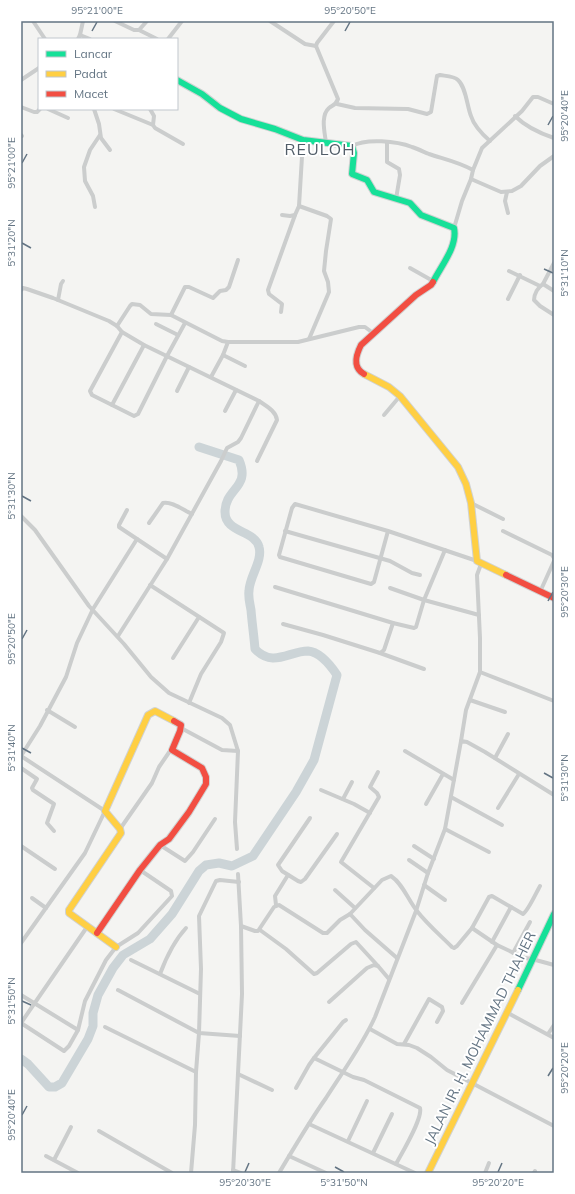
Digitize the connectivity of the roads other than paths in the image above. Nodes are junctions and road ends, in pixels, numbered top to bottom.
1 (33, 21) edge
2 (83, 21) edge
3 (115, 21) edge
4 (147, 21) edge
5 (182, 21) edge
6 (270, 21) edge
7 (334, 21) edge
8 (139, 30) junction
9 (79, 37) edge
10 (44, 38) edge
11 (155, 38) edge
12 (169, 38) edge
13 (316, 46) junction
14 (38, 69) edge
15 (21, 80) edge
16 (178, 81) edge
17 (336, 104) junction
18 (554, 104) edge
19 (21, 107) edge
20 (39, 110) edge
21 (50, 110) edge
22 (94, 110) edge
23 (116, 110) edge
24 (151, 110) edge
25 (515, 116) junction
26 (68, 118) dead end
27 (153, 126) junction
28 (100, 135) junction
29 (554, 138) edge
30 (303, 140) junction
31 (490, 141) junction
32 (387, 142) junction
33 (183, 144) dead end
34 (326, 144) junction
35 (352, 146) junction
36 (110, 150) dead end
37 (554, 156) edge
38 (473, 170) junction
39 (471, 179) junction
40 (507, 192) junction
41 (396, 199) junction
42 (299, 206) junction
43 (95, 207) dead end
44 (508, 213) dead end
45 (282, 215) dead end
46 (295, 215) junction
47 (454, 228) junction
48 (238, 260) dead end
49 (554, 264) edge
50 (410, 268) dead end
51 (509, 271) dead end
52 (520, 275) junction
53 (64, 281) dead end
54 (433, 281) junction
55 (541, 285) junction
56 (21, 290) edge
57 (554, 291) edge
58 (55, 299) junction
59 (508, 299) dead end
60 (282, 312) dead end
61 (171, 315) junction
62 (554, 315) edge
63 (185, 323) junction
64 (156, 324) dead end
65 (116, 326) junction
66 (122, 332) junction
67 (373, 333) junction
68 (178, 335) junction
69 (309, 339) junction
70 (228, 342) junction
71 (144, 345) junction
72 (223, 355) junction
73 (166, 356) junction
74 (245, 366) dead end
75 (189, 367) junction
76 (211, 377) junction
77 (236, 390) junction
78 (177, 391) dead end
79 (400, 396) junction
80 (259, 401) junction
81 (112, 405) junction
82 (226, 411) dead end
83 (384, 415) dead end
84 (257, 461) dead end
85 (471, 503) junction
86 (127, 510) dead end
87 (192, 514) junction
88 (21, 516) edge
89 (503, 519) dead end
90 (149, 523) dead end
91 (285, 531) junction
92 (388, 531) junction
93 (503, 532) dead end
94 (138, 539) junction
95 (445, 550) junction
96 (380, 558) junction
97 (554, 558) edge
98 (167, 559) junction
99 (554, 561) edge
100 (479, 562) junction
101 (420, 575) dead end
102 (150, 585) junction
103 (275, 587) dead end
104 (390, 588) dead end
105 (540, 592) junction
106 (554, 598) edge
107 (424, 600) junction
108 (93, 609) junction
109 (479, 615) junction
110 (199, 617) junction
111 (394, 623) junction
112 (283, 624) dead end
113 (118, 636) junction
114 (380, 653) junction
115 (173, 658) dead end
116 (424, 669) dead end
117 (480, 672) junction
118 (470, 700) junction
119 (554, 701) edge
120 (189, 703) junction
121 (48, 710) junction
122 (505, 712) dead end
123 (75, 727) dead end
124 (181, 728) junction
125 (508, 734) dead end
126 (461, 741) junction
127 (172, 748) junction
128 (405, 751) dead end
129 (238, 752) junction
130 (21, 756) edge
131 (495, 758) junction
132 (21, 768) edge
133 (378, 772) dead end
134 (443, 774) junction
135 (519, 774) junction
136 (454, 780) junction
137 (352, 782) dead end
138 (321, 790) dead end
139 (554, 795) edge
140 (451, 797) junction
141 (343, 799) junction
142 (426, 804) dead end
143 (498, 808) dead end
144 (105, 810) junction
145 (370, 813) junction
146 (310, 818) dead end
147 (214, 819) dead end
148 (502, 825) dead end
149 (120, 829) junction
150 (445, 829) junction
151 (54, 831) dead end
152 (337, 834) dead end
153 (160, 845) junction
154 (21, 846) edge
155 (414, 846) dead end
156 (237, 849) dead end
157 (489, 852) dead end
158 (434, 859) junction
159 (409, 860) dead end
160 (55, 869) dead end
161 (140, 870) junction
162 (428, 873) junction
163 (238, 874) dead end
164 (288, 875) junction
165 (239, 882) junction
166 (424, 885) junction
167 (540, 886) dead end
168 (374, 888) junction
169 (335, 890) dead end
170 (32, 898) dead end
171 (446, 900) dead end
172 (276, 905) junction
173 (511, 907) junction
174 (46, 908) junction
175 (355, 908) junction
176 (416, 911) junction
177 (350, 914) junction
178 (554, 914) edge
179 (530, 922) dead end
180 (241, 926) junction
181 (87, 927) junction
182 (186, 928) dead end
183 (472, 928) junction
184 (260, 930) junction
185 (98, 933) junction
186 (492, 942) junction
187 (21, 943) edge
188 (496, 945) junction
189 (116, 947) junction
190 (513, 953) junction
191 (397, 958) junction
192 (532, 959) junction
193 (131, 960) dead end
194 (554, 965) edge
195 (378, 966) junction
196 (160, 974) junction
197 (389, 979) junction
198 (118, 990) dead end
199 (200, 994) junction
200 (21, 995) edge
201 (328, 1002) dead end
202 (462, 1003) dead end
203 (34, 1004) junction
204 (506, 1012) junction
205 (346, 1020) dead end
206 (437, 1022) dead end
207 (554, 1025) edge
208 (105, 1027) dead end
209 (370, 1029) junction
210 (78, 1030) junction
211 (199, 1033) junction
212 (548, 1034) junction
213 (240, 1036) junction
214 (554, 1038) edge
215 (404, 1044) junction
216 (314, 1058) junction
217 (196, 1072) junction
218 (343, 1072) junction
219 (238, 1074) junction
220 (472, 1083) junction
221 (296, 1088) dead end
222 (272, 1090) dead end
223 (367, 1101) dead end
224 (392, 1114) dead end
225 (309, 1124) junction
226 (554, 1126) edge
227 (71, 1127) dead end
228 (99, 1131) dead end
229 (348, 1141) junction
230 (373, 1153) junction
231 (46, 1156) dead end
232 (289, 1156) junction
233 (54, 1160) junction
234 (396, 1164) junction
235 (489, 1164) dead end
236 (233, 1171) edge
237 (78, 1173) edge
238 (172, 1173) edge
239 (191, 1173) edge
240 (241, 1173) edge
241 (279, 1173) edge
242 (326, 1173) edge
243 (415, 1173) edge
244 (428, 1173) edge
245 (485, 1173) edge

1 - 10 street
2 - 9 street
3 - 8 street
4 - 8 street
5 - 12 street
6 - 13 street
7 - 13 street
8 - 11 street
13 - 17 street
14 - 15 street
16 - 30 street
17 - 31 street
17 - 34 street
18 - 25 street
19 - 20 street
21 - 26 street
22 - 28 street
23 - 27 street
24 - 27 street
25 - 29 street
25 - 31 street
27 - 33 street
28 - 36 street
28 - 43 street
30 - 34 street
30 - 42 street
31 - 38 street
32 - 35 street
32 - 38 street
32 - 41 street
34 - 35 street
35 - 41 street
37 - 40 street
38 - 39 street
39 - 40 street
39 - 47 street
40 - 44 street
41 - 47 street
42 - 46 street
42 - 69 street
45 - 46 street
46 - 60 street
47 - 54 street
48 - 61 street
49 - 55 street
50 - 54 street
51 - 52 street
52 - 55 street
52 - 59 street
53 - 58 street
54 - 67 street
55 - 57 street
55 - 62 street
56 - 58 street
58 - 65 street
61 - 63 street
61 - 65 street
63 - 68 street
63 - 70 street
64 - 68 street
65 - 66 street
66 - 71 street
66 - 81 street
67 - 69 street
67 - 79 street
68 - 73 street
69 - 70 street
70 - 72 street
71 - 73 street
71 - 81 street
72 - 74 street
72 - 76 street
73 - 75 street
73 - 81 street
75 - 76 street
75 - 78 street
76 - 77 street
77 - 80 street
77 - 82 street
79 - 83 street
79 - 85 street
80 - 84 street
80 - 87 street
85 - 89 street
85 - 100 street
86 - 94 street
87 - 90 street
87 - 98 street
88 - 108 street
91 - 92 street
91 - 96 street
91 - 96 street
92 - 95 street
92 - 96 street
93 - 97 street
94 - 98 street
94 - 108 street
95 - 100 street
95 - 107 street
96 - 101 street
98 - 102 street
99 - 105 street
100 - 105 street
100 - 109 street
102 - 110 street
102 - 113 street
103 - 111 street
104 - 107 street
105 - 106 street
107 - 109 street
107 - 111 street
108 - 113 street
108 - 121 street
109 - 117 street
110 - 115 street
110 - 120 street
111 - 114 street
112 - 114 street
113 - 120 street
114 - 116 street
117 - 118 street
117 - 119 street
118 - 122 street
118 - 126 street
120 - 129 street
121 - 123 street
121 - 130 street
124 - 127 street
124 - 129 street
124 - 144 street
125 - 131 street
126 - 131 street
126 - 136 street
127 - 149 street
127 - 153 street
128 - 134 street
129 - 156 street
130 - 144 street
131 - 135 street
132 - 151 street
133 - 145 street
134 - 136 street
134 - 142 street
135 - 139 street
135 - 143 street
136 - 140 street
137 - 141 street
138 - 141 street
140 - 148 street
140 - 150 street
141 - 145 street
144 - 149 street
144 - 174 street
145 - 168 street
146 - 164 street
147 - 153 street
149 - 181 street
150 - 157 street
150 - 158 street
152 - 164 street
153 - 161 street
154 - 160 street
155 - 158 street
158 - 162 street
159 - 162 street
161 - 185 street
161 - 189 street
162 - 166 street
163 - 165 street
164 - 172 street
165 - 180 street
165 - 199 street
166 - 171 street
166 - 176 street
167 - 173 street
168 - 175 street
168 - 176 street
169 - 175 street
170 - 174 street
172 - 177 street
172 - 184 street
173 - 183 street
173 - 186 street
174 - 187 street
175 - 177 street
176 - 183 street
176 - 191 street
177 - 191 street
178 - 192 street, JALAN IR. H. MOHAMMAD THAHER
179 - 190 street
180 - 184 street
180 - 213 street
181 - 185 street
181 - 203 street
182 - 196 street
183 - 186 street
184 - 195 street
185 - 189 street
186 - 188 street
188 - 190 street
188 - 202 street
189 - 210 street
190 - 192 street
191 - 197 street
192 - 194 street
192 - 204 street, JALAN IR. H. MOHAMMAD THAHER
193 - 196 street
195 - 197 street
195 - 201 street
196 - 199 street
197 - 209 street
198 - 211 street
199 - 211 street
200 - 203 street
203 - 210 street
203 - 210 street
204 - 212 street
204 - 220 street, JALAN IR. H. MOHAMMAD THAHER
205 - 216 street
206 - 215 street
207 - 212 street
208 - 217 street
209 - 215 street
209 - 218 street
211 - 213 street
211 - 217 street
212 - 214 street
213 - 219 street
215 - 220 street
216 - 218 street
216 - 221 street
217 - 239 street
218 - 225 street
218 - 234 street
219 - 222 street
219 - 236 street
220 - 226 street
220 - 244 street, JALAN IR. H. MOHAMMAD THAHER
223 - 229 street
224 - 230 street
225 - 229 street
225 - 232 street
227 - 233 street
228 - 238 street
229 - 230 street
230 - 234 street
231 - 233 street
232 - 241 street
232 - 242 street
233 - 237 street
234 - 243 street
235 - 245 street
236 - 240 street

